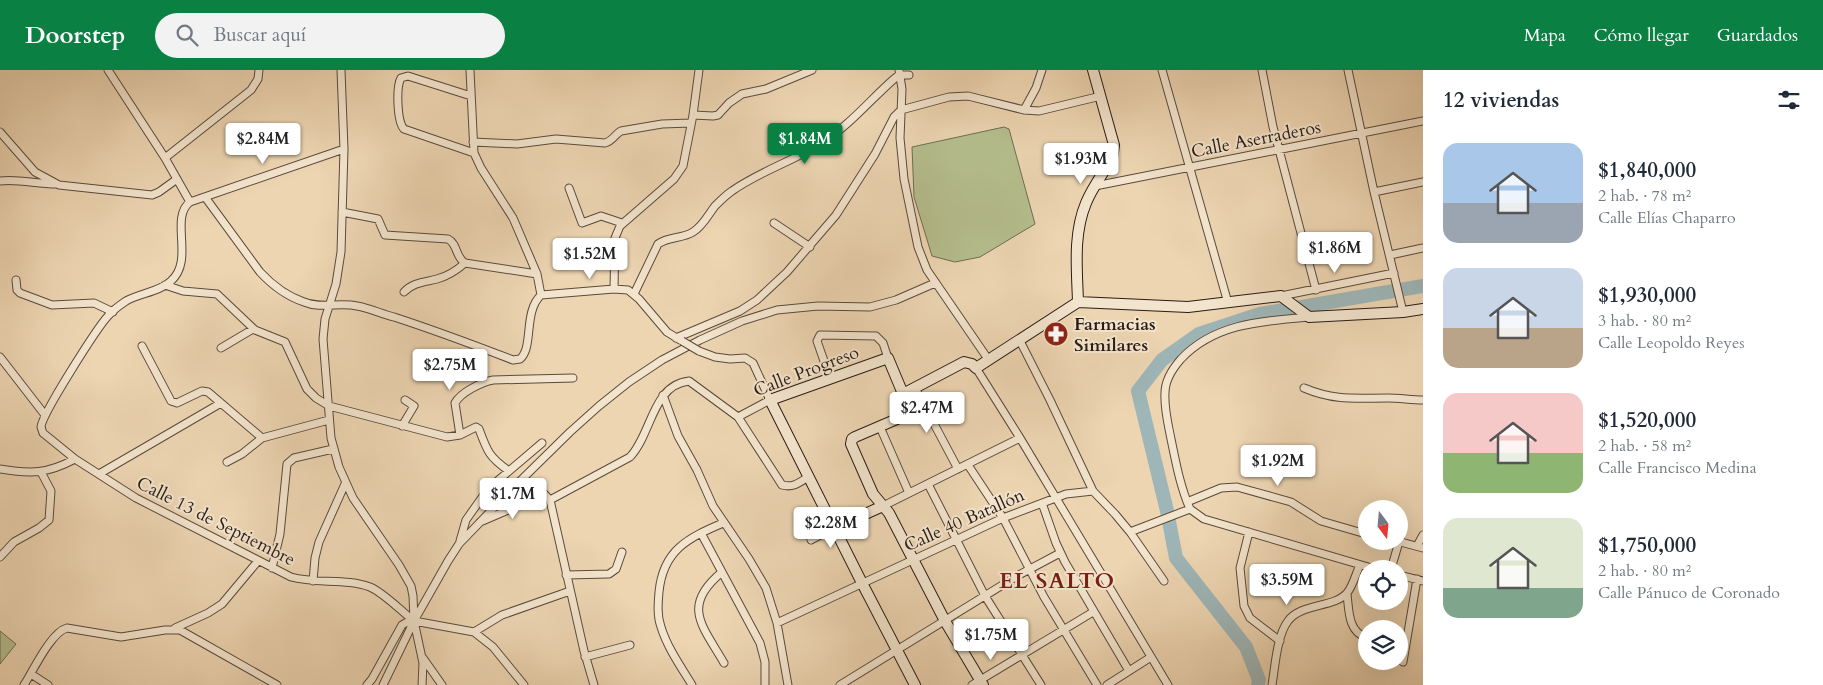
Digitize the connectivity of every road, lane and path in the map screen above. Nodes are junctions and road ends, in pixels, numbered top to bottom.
1 (108, 70) edge
2 (259, 70) edge
3 (341, 70) edge
4 (470, 70) edge
5 (698, 70) edge
6 (812, 70) edge
7 (1042, 70) edge
8 (1093, 70) edge
9 (1162, 70) edge
10 (1262, 70) edge
11 (1348, 70) edge
12 (899, 73) edge
13 (909, 73) edge
14 (902, 89) junction
15 (471, 96) junction
16 (1101, 96) junction
17 (901, 110) junction
18 (1024, 110) junction
19 (693, 115) junction
20 (1423, 121) edge
21 (691, 123) junction
22 (0, 132) edge
23 (1361, 134) junction
24 (473, 142) junction
25 (344, 149) junction
26 (1279, 150) junction
27 (474, 153) junction
28 (165, 158) junction
29 (1189, 167) junction
30 (177, 178) junction
31 (0, 181) edge
32 (1423, 182) edge
33 (59, 184) junction
34 (1095, 186) junction
35 (570, 188) dead end
36 (1374, 192) junction
37 (205, 197) junction
38 (190, 202) junction
39 (342, 212) junction
40 (774, 222) dead end
41 (622, 223) junction
42 (810, 247) junction
43 (1423, 248) edge
44 (1390, 255) junction
45 (465, 263) junction
46 (1394, 273) junction
47 (537, 274) junction
48 (16, 280) dead end
49 (935, 283) junction
50 (165, 285) junction
51 (614, 289) junction
52 (1316, 290) junction
53 (404, 292) dead end
54 (634, 294) junction
55 (541, 295) junction
56 (1284, 299) junction
57 (1078, 302) junction
58 (1228, 303) junction
59 (329, 304) junction
60 (1423, 309) edge
61 (113, 312) junction
62 (1403, 312) junction
63 (1305, 314) junction
64 (253, 329) junction
65 (679, 340) junction
66 (1019, 340) junction
67 (142, 346) dead end
68 (221, 348) dead end
69 (0, 357) edge
70 (888, 358) junction
71 (988, 360) junction
72 (976, 368) junction
73 (573, 378) dead end
74 (830, 378) junction
75 (915, 388) junction
76 (1304, 388) dead end
77 (903, 394) junction
78 (663, 395) junction
79 (405, 400) dead end
80 (770, 400) junction
81 (1423, 400) edge
82 (221, 403) junction
83 (329, 406) junction
84 (925, 406) junction
85 (911, 414) junction
86 (45, 415) junction
87 (738, 417) junction
88 (329, 420) junction
89 (402, 426) junction
90 (880, 426) junction
91 (460, 435) junction
92 (262, 438) junction
93 (1020, 438) junction
94 (542, 443) dead end
95 (333, 449) junction
96 (75, 459) junction
97 (227, 462) dead end
98 (968, 465) junction
99 (0, 469) edge
100 (958, 469) junction
101 (509, 471) junction
102 (41, 472) junction
103 (98, 474) junction
104 (808, 477) junction
105 (345, 484) junction
106 (928, 484) junction
107 (1093, 491) junction
108 (910, 493) junction
109 (1056, 497) junction
110 (550, 500) junction
111 (1042, 503) junction
112 (1189, 505) junction
113 (882, 506) junction
114 (1003, 518) junction
115 (478, 523) junction
116 (723, 523) junction
117 (834, 528) junction
118 (1130, 532) junction
119 (1249, 532) junction
120 (1358, 532) edge
121 (701, 533) junction
122 (1423, 535) edge
123 (811, 540) dead end
124 (955, 540) junction
125 (459, 544) junction
126 (1420, 547) edge
127 (622, 552) dead end
128 (1060, 553) junction
129 (0, 557) edge
130 (912, 559) junction
131 (258, 561) junction
132 (1358, 564) edge
133 (272, 568) junction
134 (1029, 569) junction
135 (1358, 569) edge
136 (722, 572) junction
137 (566, 575) junction
138 (1420, 580) edge
139 (313, 581) junction
140 (1164, 581) dead end
141 (862, 583) junction
142 (570, 591) junction
143 (1347, 594) junction
144 (985, 596) junction
145 (1093, 612) junction
146 (414, 621) junction
147 (945, 621) junction
148 (777, 623) junction
149 (173, 629) junction
150 (1064, 630) junction
151 (474, 632) junction
152 (1358, 633) edge
153 (1408, 635) edge
154 (1280, 641) junction
155 (630, 645) dead end
156 (896, 650) junction
157 (1022, 655) junction
158 (421, 656) junction
159 (585, 657) junction
160 (1151, 657) junction
161 (724, 663) dead end
162 (1129, 671) junction
163 (31, 674) junction
164 (978, 683) edge
165 (24, 685) edge
166 (48, 685) edge
167 (277, 685) edge
168 (367, 685) edge
169 (383, 685) edge
170 (422, 685) edge
171 (442, 685) edge
172 (524, 685) edge
173 (594, 685) edge
174 (692, 685) edge
175 (765, 685) edge
176 (788, 685) edge
177 (840, 685) edge
178 (916, 685) edge
179 (1041, 685) edge
180 (1097, 685) edge
181 (1107, 685) edge
182 (1168, 685) edge
183 (1272, 685) edge

1 - 28 street
2 - 28 street
3 - 25 street
4 - 15 street
5 - 19 street
6 - 19 street
7 - 18 street
8 - 16 street
9 - 29 street
10 - 26 street
11 - 23 street
12 - 13 street
12 - 14 street
12 - 54 street
13 - 14 street
14 - 17 street
15 - 24 street
15 - 27 street
16 - 18 street
16 - 34 street
17 - 18 street
17 - 42 street
17 - 49 street
19 - 21 street
20 - 23 street, Calle Aserraderos
21 - 24 street
21 - 41 street
22 - 33 street
23 - 26 street, Calle Aserraderos
23 - 36 street
24 - 27 street
25 - 37 street
25 - 39 street
26 - 29 street, Calle Aserraderos
26 - 52 street
27 - 47 street
28 - 30 street
29 - 34 street, Calle Aserraderos
29 - 58 street
30 - 33 street
30 - 38 street
31 - 33 street
32 - 36 street
34 - 57 street
35 - 41 street
36 - 44 street
37 - 38 street
37 - 59 street
38 - 50 street
39 - 45 street
39 - 59 street
40 - 42 street
41 - 51 street
42 - 65 street
43 - 44 street
44 - 46 street
45 - 47 street
45 - 53 street
46 - 52 street
46 - 62 street
47 - 55 street
48 - 61 street
49 - 71 street
49 - 115 street
50 - 61 street
50 - 64 street
51 - 54 street
51 - 55 street
52 - 56 street
54 - 65 street
55 - 59 street
56 - 58 street
56 - 63 street
57 - 58 street
57 - 66 street
59 - 83 street
60 - 62 street
61 - 86 street
62 - 63 street
63 - 112 street
64 - 68 street
64 - 83 street
65 - 80 street, bridge
66 - 71 street
66 - 107 street
67 - 82 street
69 - 86 street
70 - 74 street, Calle Progreso
70 - 74 street
70 - 77 street
71 - 72 street
72 - 75 street
72 - 93 street
73 - 91 street
74 - 80 street, Calle Progreso
75 - 77 street
75 - 84 street
76 - 81 street
77 - 85 street
78 - 87 street
78 - 110 street
78 - 116 street
79 - 89 street
80 - 87 street, Calle Progreso
80 - 104 street
82 - 92 street
82 - 103 street
83 - 88 street
83 - 89 street
84 - 85 street
84 - 100 street
85 - 90 street
86 - 96 street, Calle 13 de Septiembre
87 - 104 street
88 - 92 street
88 - 95 street
89 - 91 street
90 - 108 street
90 - 113 street
91 - 101 street
92 - 97 street
93 - 98 street
93 - 109 street
94 - 101 street
95 - 105 street
95 - 133 street
96 - 102 street
96 - 103 street, Calle 13 de Septiembre
98 - 100 street
98 - 114 street
99 - 102 street
100 - 106 street
101 - 125 street
102 - 129 street
103 - 131 street, Calle 13 de Septiembre
104 - 117 street
105 - 139 street
105 - 146 street
106 - 108 street
106 - 124 street
107 - 109 street, Calle 40 Batallón
107 - 118 street
108 - 113 street
109 - 111 street, Calle 40 Batallón
109 - 160 street
110 - 115 street
110 - 137 street
111 - 114 street, Calle 40 Batallón
111 - 128 street
112 - 118 street
112 - 119 street
112 - 120 street
113 - 117 street
113 - 130 street
114 - 124 street, Calle 40 Batallón
114 - 134 street
115 - 125 street
116 - 121 street
116 - 148 street
117 - 123 street
117 - 141 street
118 - 140 street
119 - 132 street
119 - 154 street
121 - 136 street
121 - 174 street
122 - 126 street
124 - 130 street, Calle 40 Batallón
124 - 144 street
125 - 146 street
127 - 137 street
128 - 134 street
128 - 145 street
130 - 141 street, Calle 40 Batallón
130 - 147 street
131 - 133 street, Calle 13 de Septiembre
131 - 149 street
133 - 139 street, Calle 13 de Septiembre
134 - 144 street
134 - 150 street
135 - 143 street
136 - 161 street
136 - 175 street
137 - 142 street
138 - 153 street
139 - 146 street, Calle 13 de Septiembre
141 - 148 street, Calle 40 Batallón
141 - 156 street
142 - 151 street
142 - 159 street
143 - 152 street
143 - 154 street
144 - 147 street
144 - 157 street
145 - 150 street
145 - 162 street
146 - 151 street
146 - 158 street
146 - 168 street
146 - 169 street
147 - 156 street
147 - 164 street
148 - 176 street
149 - 163 street
149 - 167 street
150 - 157 street
150 - 180 street
151 - 172 street
154 - 183 street
155 - 159 street
156 - 177 street
156 - 178 street
157 - 164 street
157 - 179 street
158 - 170 street
158 - 171 street
159 - 173 street
160 - 162 street
160 - 182 street
162 - 181 street
163 - 165 street
163 - 166 street

